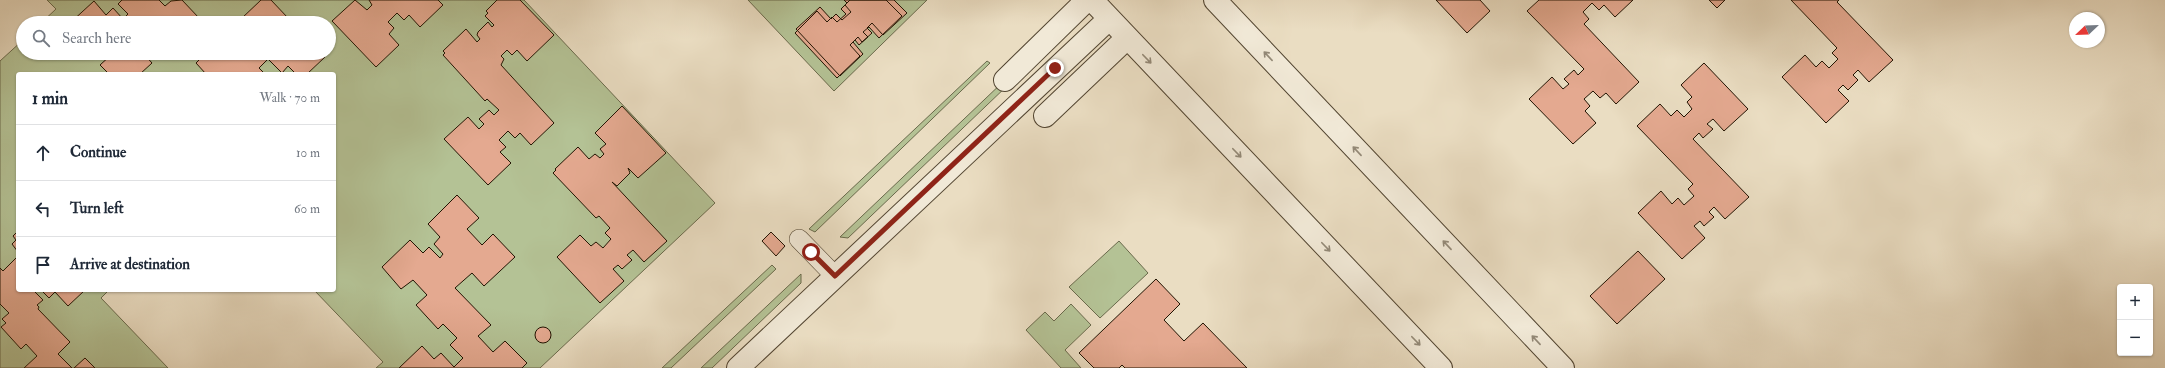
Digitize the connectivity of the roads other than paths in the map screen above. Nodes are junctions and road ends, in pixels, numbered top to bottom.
1 (1087, 0) edge
2 (1092, 0) edge
3 (1215, 0) edge
4 (1109, 19) junction
5 (1127, 38) junction
6 (1005, 80) dead end
7 (1045, 116) dead end
8 (799, 239) dead end
9 (835, 276) junction
10 (738, 368) edge
11 (1441, 368) edge
12 (1562, 368) edge

1 - 6 street
2 - 4 street
12 -> 3 street
4 - 5 street
4 - 9 street
5 - 7 street
5 -> 11 street
8 - 9 lane
9 - 10 street

